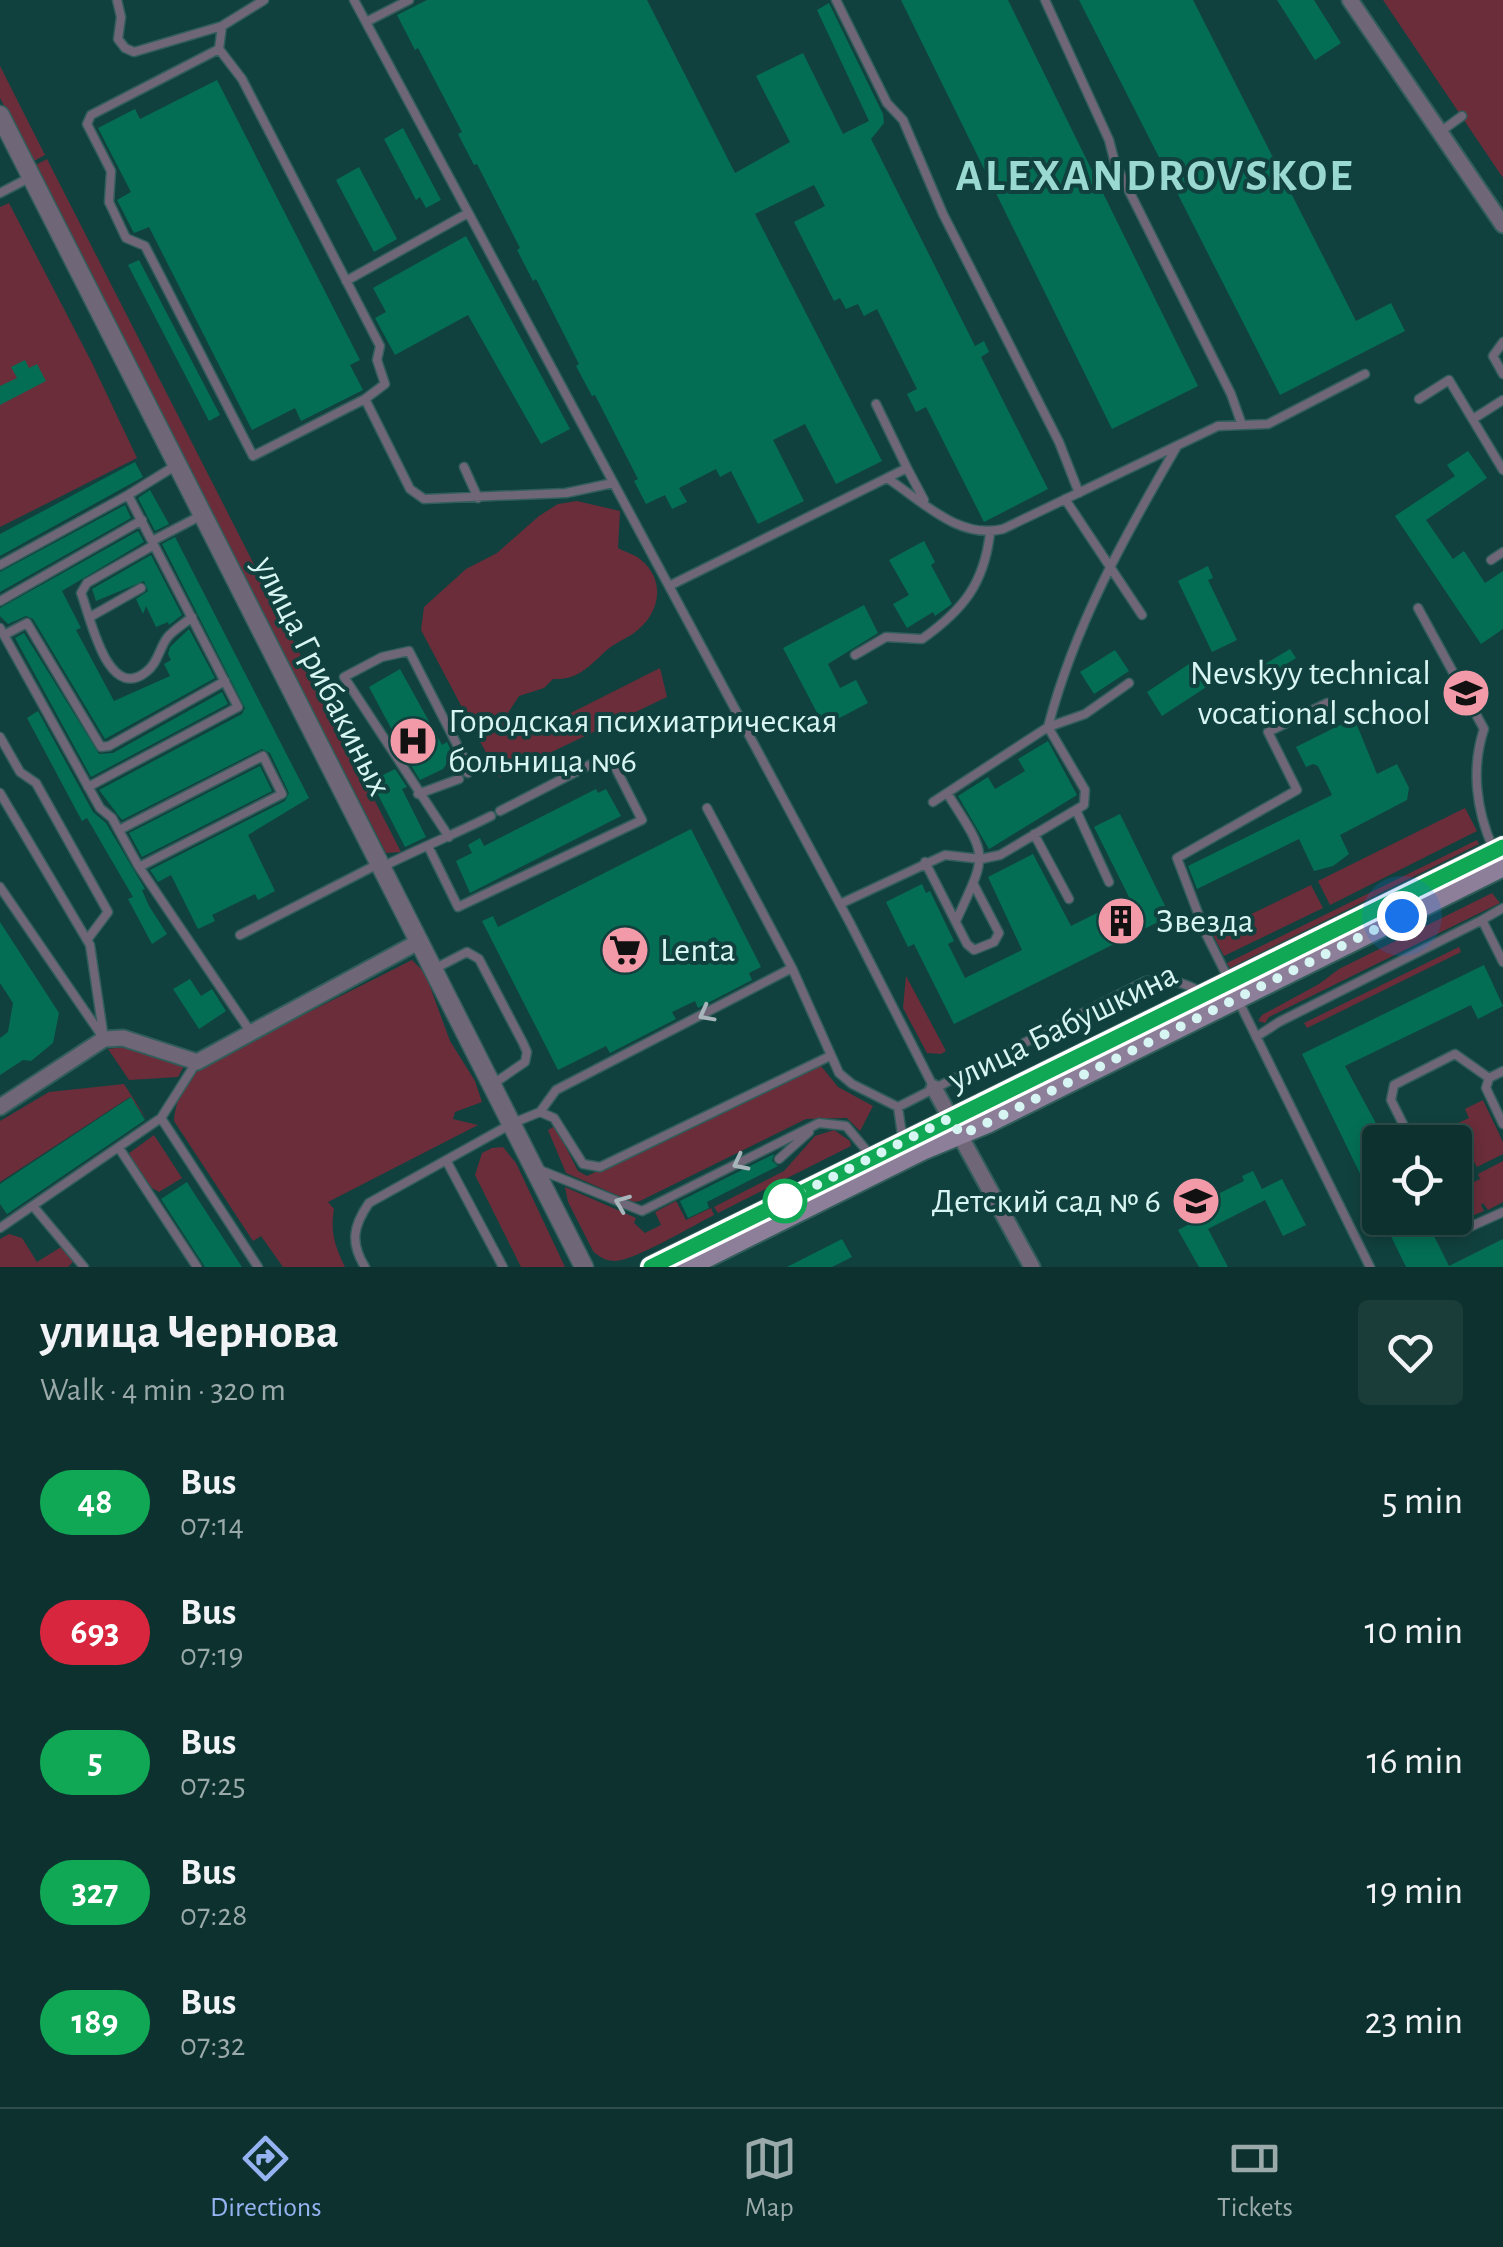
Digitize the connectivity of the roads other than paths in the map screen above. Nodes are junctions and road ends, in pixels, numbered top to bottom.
1 (118, 0) edge
2 (264, 0) edge
3 (354, 0) edge
4 (408, 0) edge
5 (836, 0) edge
6 (1045, 0) edge
7 (1350, 0) edge
8 (366, 22) junction
9 (222, 26) junction
10 (219, 49) junction
11 (0, 116) edge
12 (1462, 116) dead end
13 (1440, 132) junction
14 (32, 177) junction
15 (0, 193) edge
16 (468, 214) junction
17 (1503, 225) edge
18 (346, 281) junction
19 (1503, 342) edge
20 (1364, 374) dead end
21 (1503, 374) edge
22 (1420, 398) dead end
23 (365, 399) junction
24 (1503, 400) edge
25 (876, 404) dead end
26 (1473, 419) junction
27 (1242, 425) junction
28 (1177, 446) junction
29 (178, 465) junction
30 (464, 467) dead end
31 (907, 468) junction
32 (1503, 470) edge
33 (887, 478) junction
34 (613, 484) junction
35 (1079, 493) junction
36 (128, 495) junction
37 (478, 498) junction
38 (1065, 499) junction
39 (926, 504) junction
40 (203, 515) junction
41 (142, 520) junction
42 (990, 532) junction
43 (153, 543) junction
44 (1503, 552) edge
45 (1492, 560) dead end
46 (1110, 564) junction
47 (0, 565) edge
48 (669, 586) junction
49 (141, 588) dead end
50 (0, 601) edge
51 (1418, 608) dead end
52 (1142, 615) dead end
53 (90, 616) junction
54 (192, 618) junction
55 (2, 632) edge
56 (855, 655) dead end
57 (225, 680) junction
58 (1129, 684) dead end
59 (1326, 703) dead end
60 (1048, 727) junction
61 (0, 737) edge
62 (468, 773) dead end
63 (459, 779) dead end
64 (88, 787) junction
65 (947, 793) junction
66 (0, 794) edge
67 (418, 794) junction
68 (933, 802) dead end
69 (708, 808) dead end
70 (1076, 810) junction
71 (119, 830) junction
72 (1034, 834) junction
73 (449, 837) junction
74 (428, 848) junction
75 (1501, 855) edge
76 (981, 859) junction
77 (925, 862) junction
78 (382, 865) junction
79 (140, 867) junction
80 (973, 882) junction
81 (1109, 882) dead end
82 (0, 887) edge
83 (1069, 899) dead end
84 (840, 904) junction
85 (1503, 908) edge
86 (1482, 920) junction
87 (956, 921) junction
88 (240, 934) dead end
89 (88, 940) junction
90 (420, 941) junction
91 (1503, 962) edge
92 (434, 968) junction
93 (792, 968) junction
94 (1233, 989) junction
95 (1205, 994) junction
96 (250, 1031) junction
97 (1256, 1037) junction
98 (104, 1039) junction
99 (830, 1056) junction
100 (197, 1062) junction
101 (1503, 1071) edge
102 (1490, 1078) junction
103 (493, 1084) junction
104 (934, 1088) junction
105 (0, 1107) edge
106 (898, 1107) junction
107 (540, 1112) junction
108 (162, 1118) junction
109 (820, 1123) junction
110 (513, 1124) junction
111 (1503, 1124) edge
112 (1404, 1125) edge
113 (956, 1127) junction
114 (902, 1142) junction
115 (119, 1148) junction
116 (872, 1158) junction
117 (779, 1159) dead end
118 (446, 1160) junction
119 (536, 1168) junction
120 (33, 1206) junction
121 (1503, 1212) edge
122 (1472, 1226) edge
123 (0, 1228) edge
124 (84, 1267) edge
125 (197, 1267) edge
126 (258, 1267) edge
127 (365, 1267) edge
128 (503, 1267) edge
129 (584, 1267) edge
130 (651, 1267) edge
131 (687, 1267) edge
132 (1032, 1267) edge
133 (1370, 1267) edge

1 - 9 lane
2 - 9 lane
3 - 8 lane
4 - 8 lane
5 - 35 lane
6 - 27 lane
7 - 13 street
8 - 16 lane
9 - 10 lane
10 - 18 lane
10 - 23 lane
11 - 14 street, улица Грибакиных
12 - 13 lane
13 - 17 street
14 - 15 lane
14 - 29 street, улица Грибакиных
16 - 18 lane
16 - 34 lane
18 - 23 lane
19 - 21 lane
20 - 27 lane
22 - 26 lane
23 - 37 lane
24 - 26 lane
25 - 31 lane
26 - 32 lane
27 - 28 lane
28 - 35 lane
28 - 46 lane
29 - 36 lane
29 - 40 street, улица Грибакиных
30 - 37 lane
31 - 33 lane
31 - 39 lane
33 - 39 lane
33 - 48 lane
34 - 37 lane
34 - 48 lane
35 - 38 lane
36 - 41 lane
36 - 47 lane
38 - 42 lane
38 - 46 lane
39 - 42 lane
40 - 43 lane
40 - 78 street, улица Грибакиных
41 - 43 lane
41 - 50 lane
42 - 56 lane
43 - 53 lane
43 - 54 lane
44 - 45 lane
46 - 52 lane
46 - 60 lane
48 - 84 lane
49 - 53 lane
51 - 75 lane
53 - 54 lane
54 - 57 lane
55 - 57 lane
55 - 64 lane
57 - 64 lane
58 - 60 lane
59 - 94 lane
60 - 65 lane
60 - 70 lane
61 - 89 lane
62 - 67 lane
63 - 67 lane
64 - 71 lane
65 - 68 lane
65 - 76 lane
66 - 89 lane
67 - 73 lane
69 - 93 lane
70 - 72 lane
70 - 81 lane
71 - 79 lane
71 - 79 lane
72 - 76 lane
72 - 83 lane
73 - 74 lane
73 - 74 lane
74 - 78 lane
75 - 94 main road, улица Бабушкина
76 - 77 lane
76 - 80 lane
77 - 84 lane
77 - 87 lane
78 - 88 lane
78 - 90 street, улица Грибакиных
79 - 96 lane
80 - 87 lane
80 - 87 lane
82 - 98 lane
84 - 104 lane
85 - 86 lane
86 - 91 lane
86 - 97 lane
89 - 98 lane
90 - 92 street, улица Грибакиных
90 - 96 street
92 - 103 street, улица Грибакиных
92 - 103 lane
93 - 99 lane
93 -> 107 lane
94 - 95 main road, улица Бабушкина
94 - 97 lane
94 - 113 main road, улица Бабушкина
95 - 104 lane
95 - 113 main road, улица Бабушкина
96 - 100 street
97 - 133 lane
98 - 100 street
98 - 105 street
99 - 106 lane
99 - 107 lane
100 - 108 lane
101 - 102 lane
102 - 111 lane
102 - 112 lane
103 - 110 street, улица Грибакиных
104 - 106 lane
104 - 113 street
106 - 114 lane
107 - 110 lane
108 - 115 lane
108 - 126 lane
109 - 116 lane
109 - 117 lane
109 -> 119 lane
110 - 118 lane
110 - 119 street, улица Грибакиных
113 - 114 main road, улица Бабушкина
113 - 131 main road, улица Бабушкина
113 - 132 street
114 - 116 main road, улица Бабушкина
115 - 120 lane
115 - 125 lane
116 - 130 main road, улица Бабушкина
118 - 127 lane
118 - 128 lane
119 - 129 street, улица Грибакиных
120 - 123 lane
120 - 124 lane
121 - 122 lane

